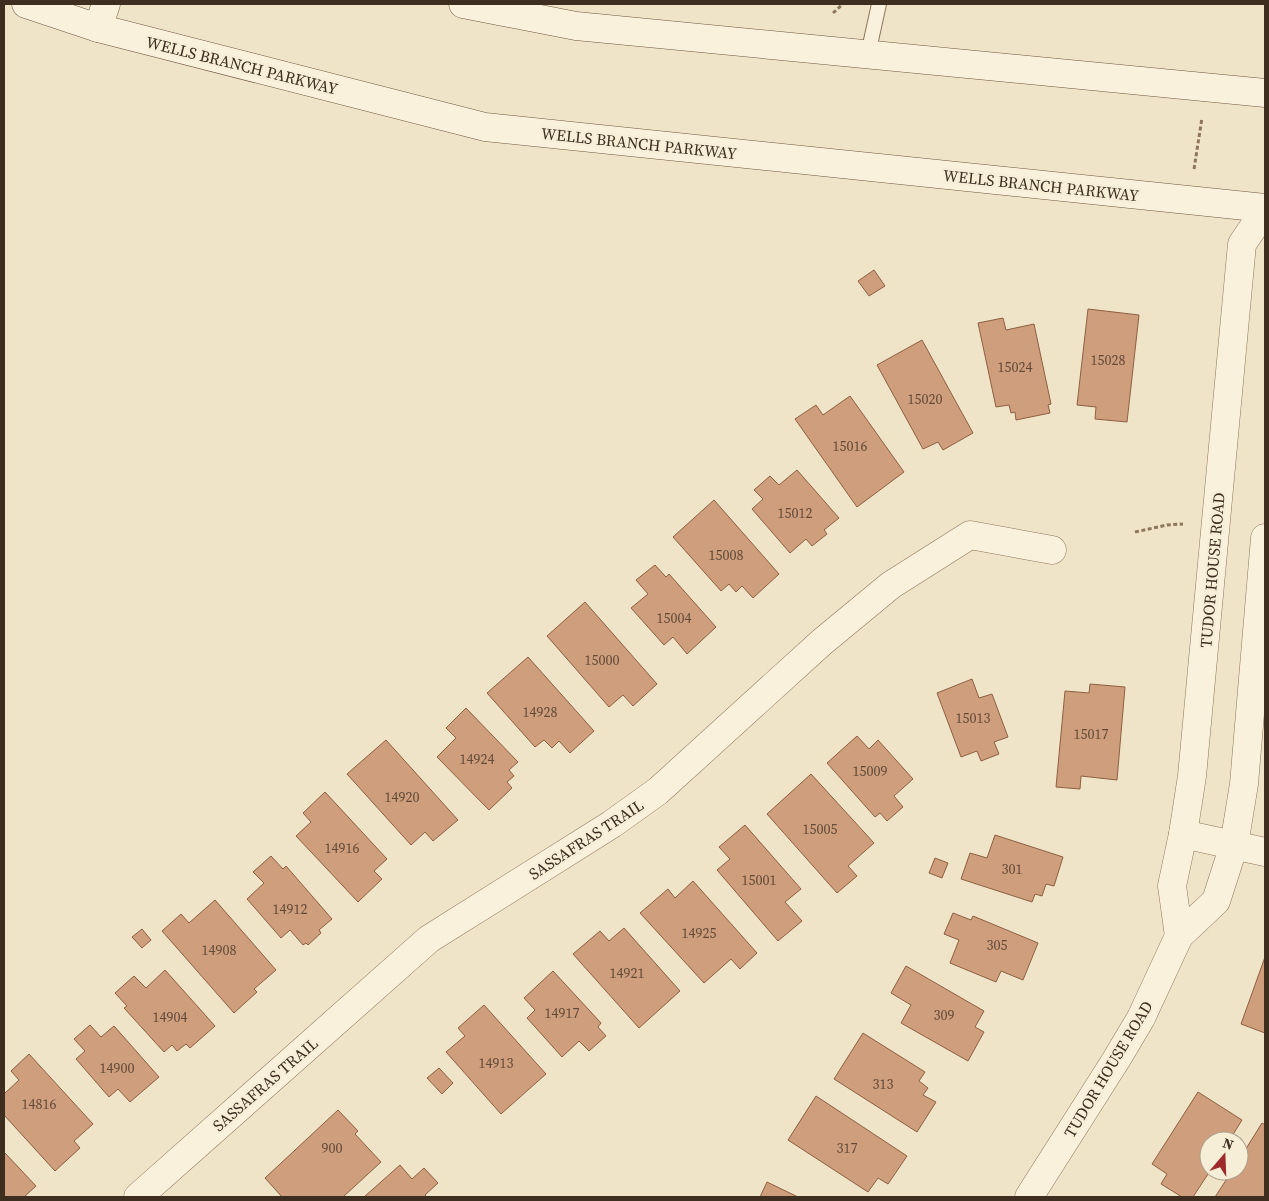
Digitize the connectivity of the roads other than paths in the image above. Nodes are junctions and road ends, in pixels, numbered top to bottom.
1 (26, 4) edge
2 (463, 4) edge
3 (879, 4) edge
4 (102, 16) edge
5 (868, 54) junction
6 (1265, 93) edge
7 (1265, 209) edge
8 (1265, 538) edge
9 (1052, 550) dead end
10 (1183, 834) junction
11 (1234, 845) junction
12 (1265, 852) edge
13 (1179, 936) junction
14 (152, 1193) edge
15 (1029, 1197) edge

1 - 4 street, WELLS BRANCH PARKWAY
2 - 5 street
3 - 5 lane
4 - 7 street, WELLS BRANCH PARKWAY
5 - 6 street
7 - 10 street, TUDOR HOUSE ROAD
8 - 11 street, TUDOR HOUSE ROAD
9 - 14 street, SASSAFRAS TRAIL
10 - 11 street
10 - 13 street, TUDOR HOUSE ROAD
11 - 12 street
11 - 13 street, TUDOR HOUSE ROAD
13 - 15 street, TUDOR HOUSE ROAD

